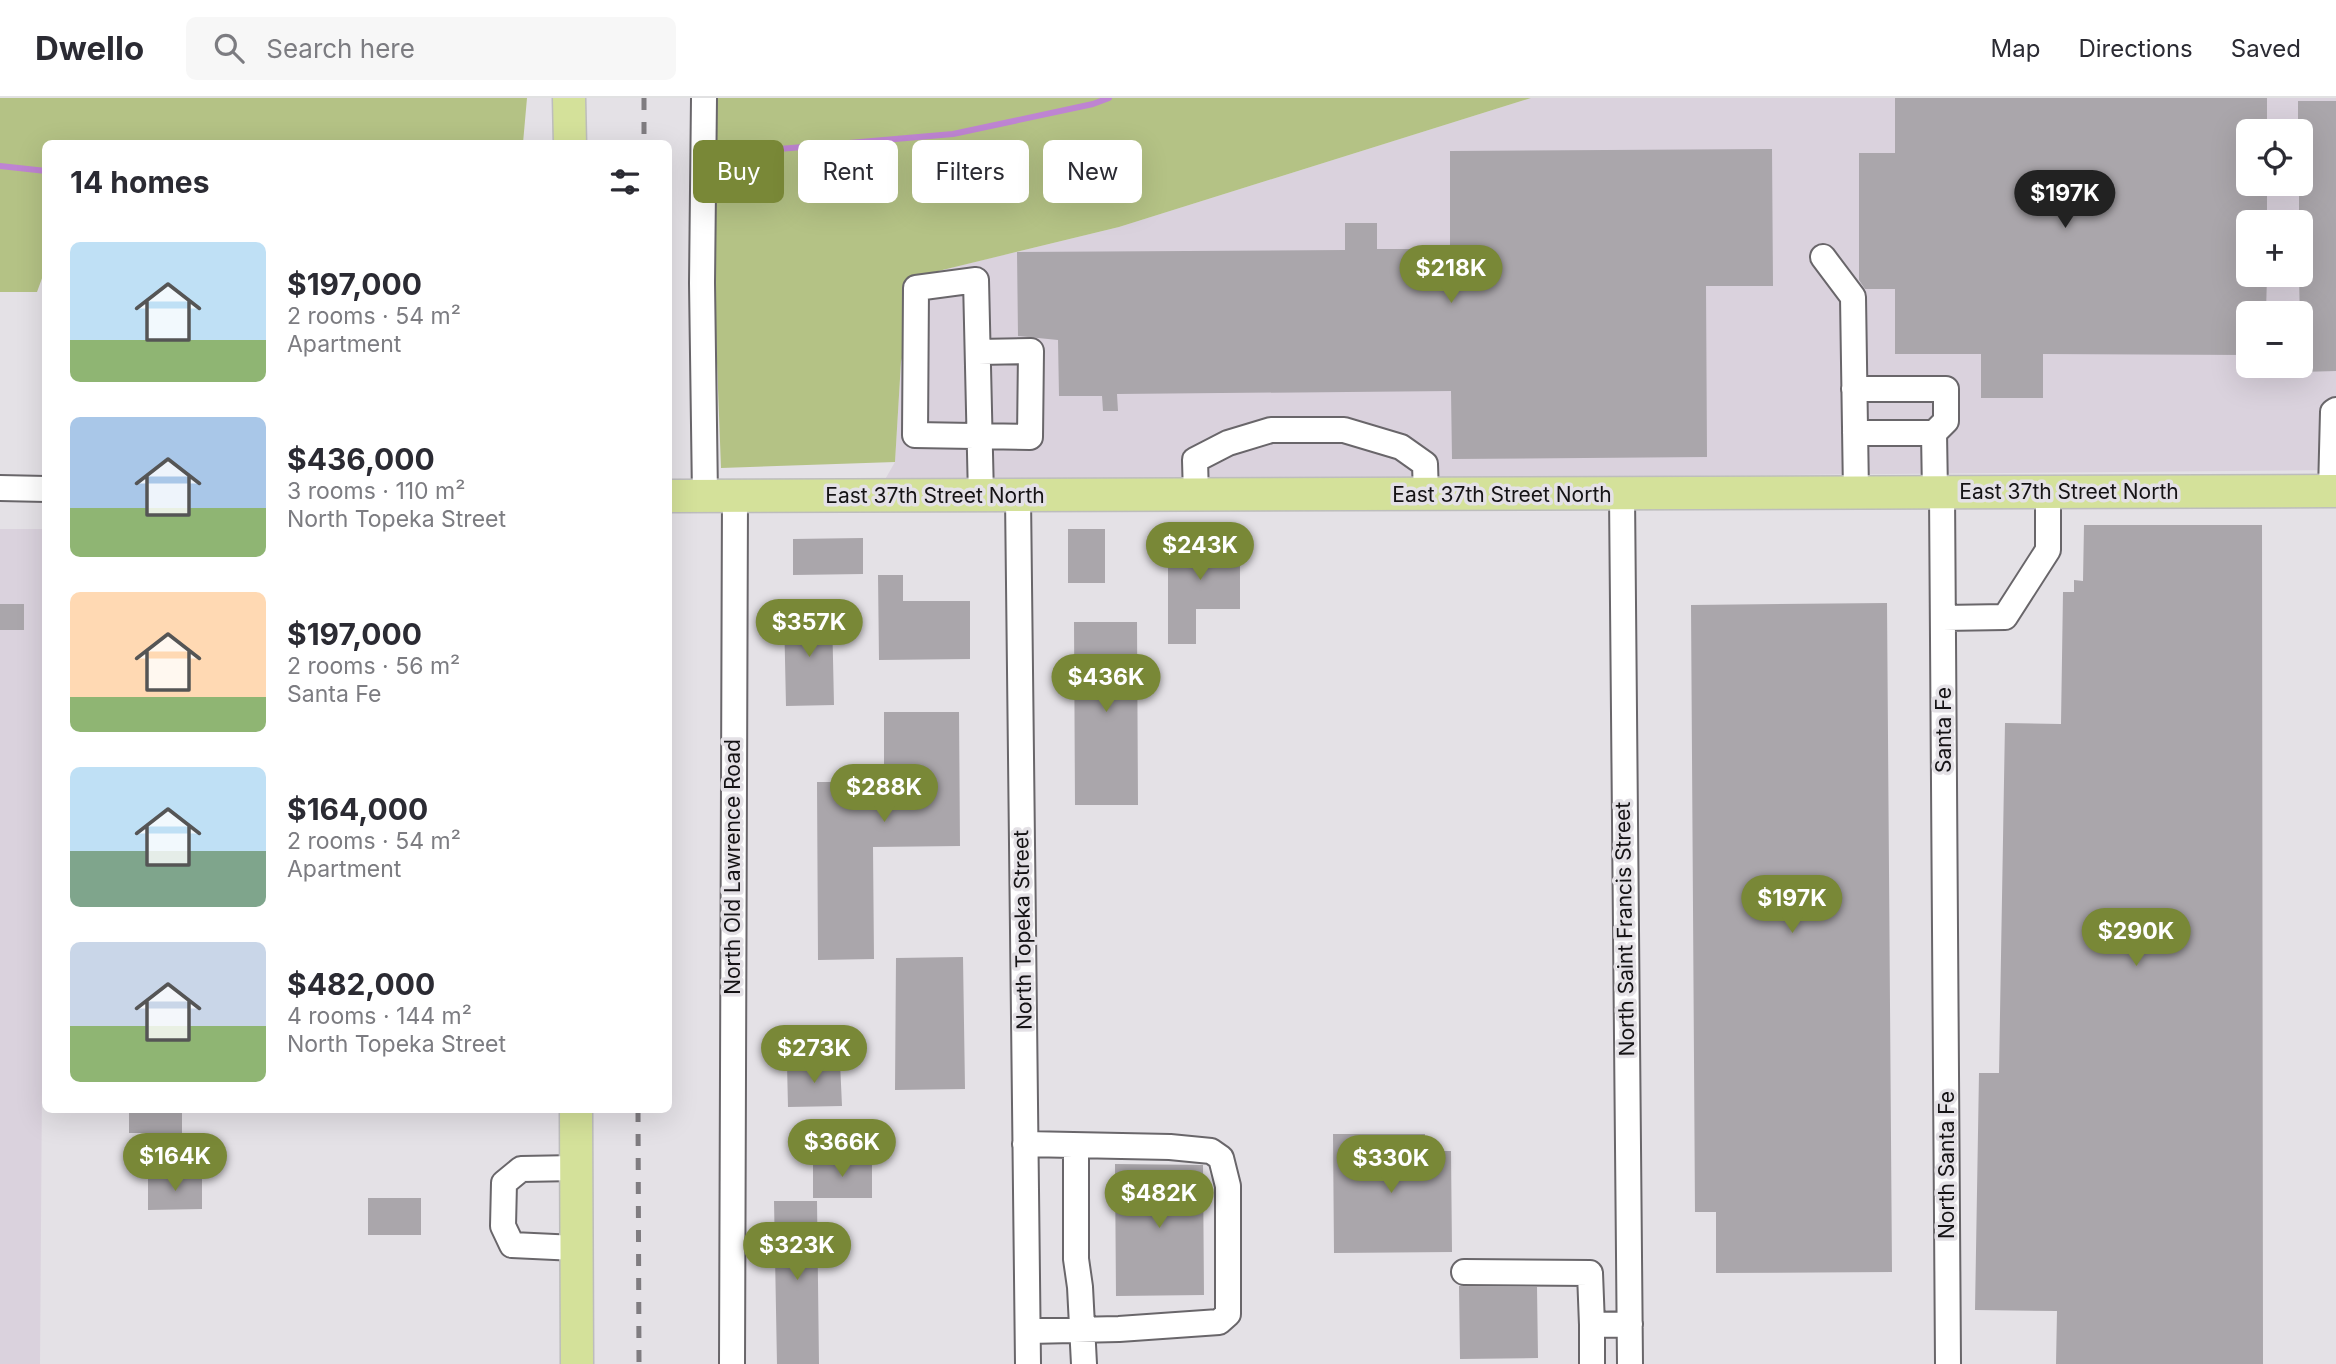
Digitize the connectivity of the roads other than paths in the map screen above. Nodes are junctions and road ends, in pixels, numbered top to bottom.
1 (569, 98) edge
2 (704, 98) edge
3 (569, 140) edge
4 (1823, 257) dead end
5 (978, 352) junction
6 (1854, 390) junction
7 (2336, 410) edge
8 (1855, 433) junction
9 (1934, 433) junction
10 (979, 436) junction
11 (0, 488) edge
12 (42, 489) edge
13 (2334, 491) edge
14 (2048, 492) junction
15 (1856, 493) junction
16 (1938, 493) junction
17 (1426, 495) junction
18 (1622, 495) junction
19 (672, 496) edge
20 (720, 496) junction
21 (1196, 496) junction
22 (981, 497) junction
23 (1018, 497) junction
24 (1943, 618) junction
25 (1945, 967) joint
26 (576, 1113) edge
27 (1025, 1144) junction
28 (1076, 1146) junction
29 (576, 1168) junction
30 (576, 1248) junction
31 (1464, 1272) dead end
32 (1630, 1324) junction
33 (1591, 1325) junction
34 (1083, 1330) junction
35 (1028, 1331) junction
36 (577, 1364) edge
37 (732, 1364) edge
38 (1028, 1364) edge
39 (1084, 1364) edge
40 (1592, 1364) edge
41 (1630, 1364) edge
42 (1948, 1364) edge

1 - 3 main road
2 - 20 street, North Old Lawrence Road
4 - 6 street
5 - 10 street
5 - 10 street
5 - 10 street
6 - 8 street
6 - 9 street
7 - 13 street
8 - 9 street
8 - 15 street
9 - 16 street, Santa Fe
10 - 22 street
11 - 12 street
13 - 14 main road, East 37th Street North
14 - 16 main road, East 37th Street North
14 - 24 street
15 - 16 main road, East 37th Street North
15 - 18 main road, East 37th Street North
16 - 24 street, Santa Fe
17 - 18 main road, East 37th Street North
17 - 21 main road, East 37th Street North
17 - 21 street
18 - 32 street, North Saint Francis Street
19 - 20 main road, East 37th Street North
20 - 22 main road, East 37th Street North
20 - 37 street, North Old Lawrence Road
21 - 23 main road, East 37th Street North
22 - 23 main road, East 37th Street North
23 - 27 street, North Topeka Street
24 - 25 street, Santa Fe
25 - 42 street, North Santa Fe
26 - 29 main road
27 - 28 street
27 - 35 street, North Topeka Street
28 - 34 street
28 - 34 street
29 - 30 main road
29 - 30 street
30 - 36 main road
31 - 33 street
32 - 33 street
32 - 41 street, North Saint Francis Street
33 - 40 street
34 - 35 street
34 - 39 street
35 - 38 street, North Topeka Street

